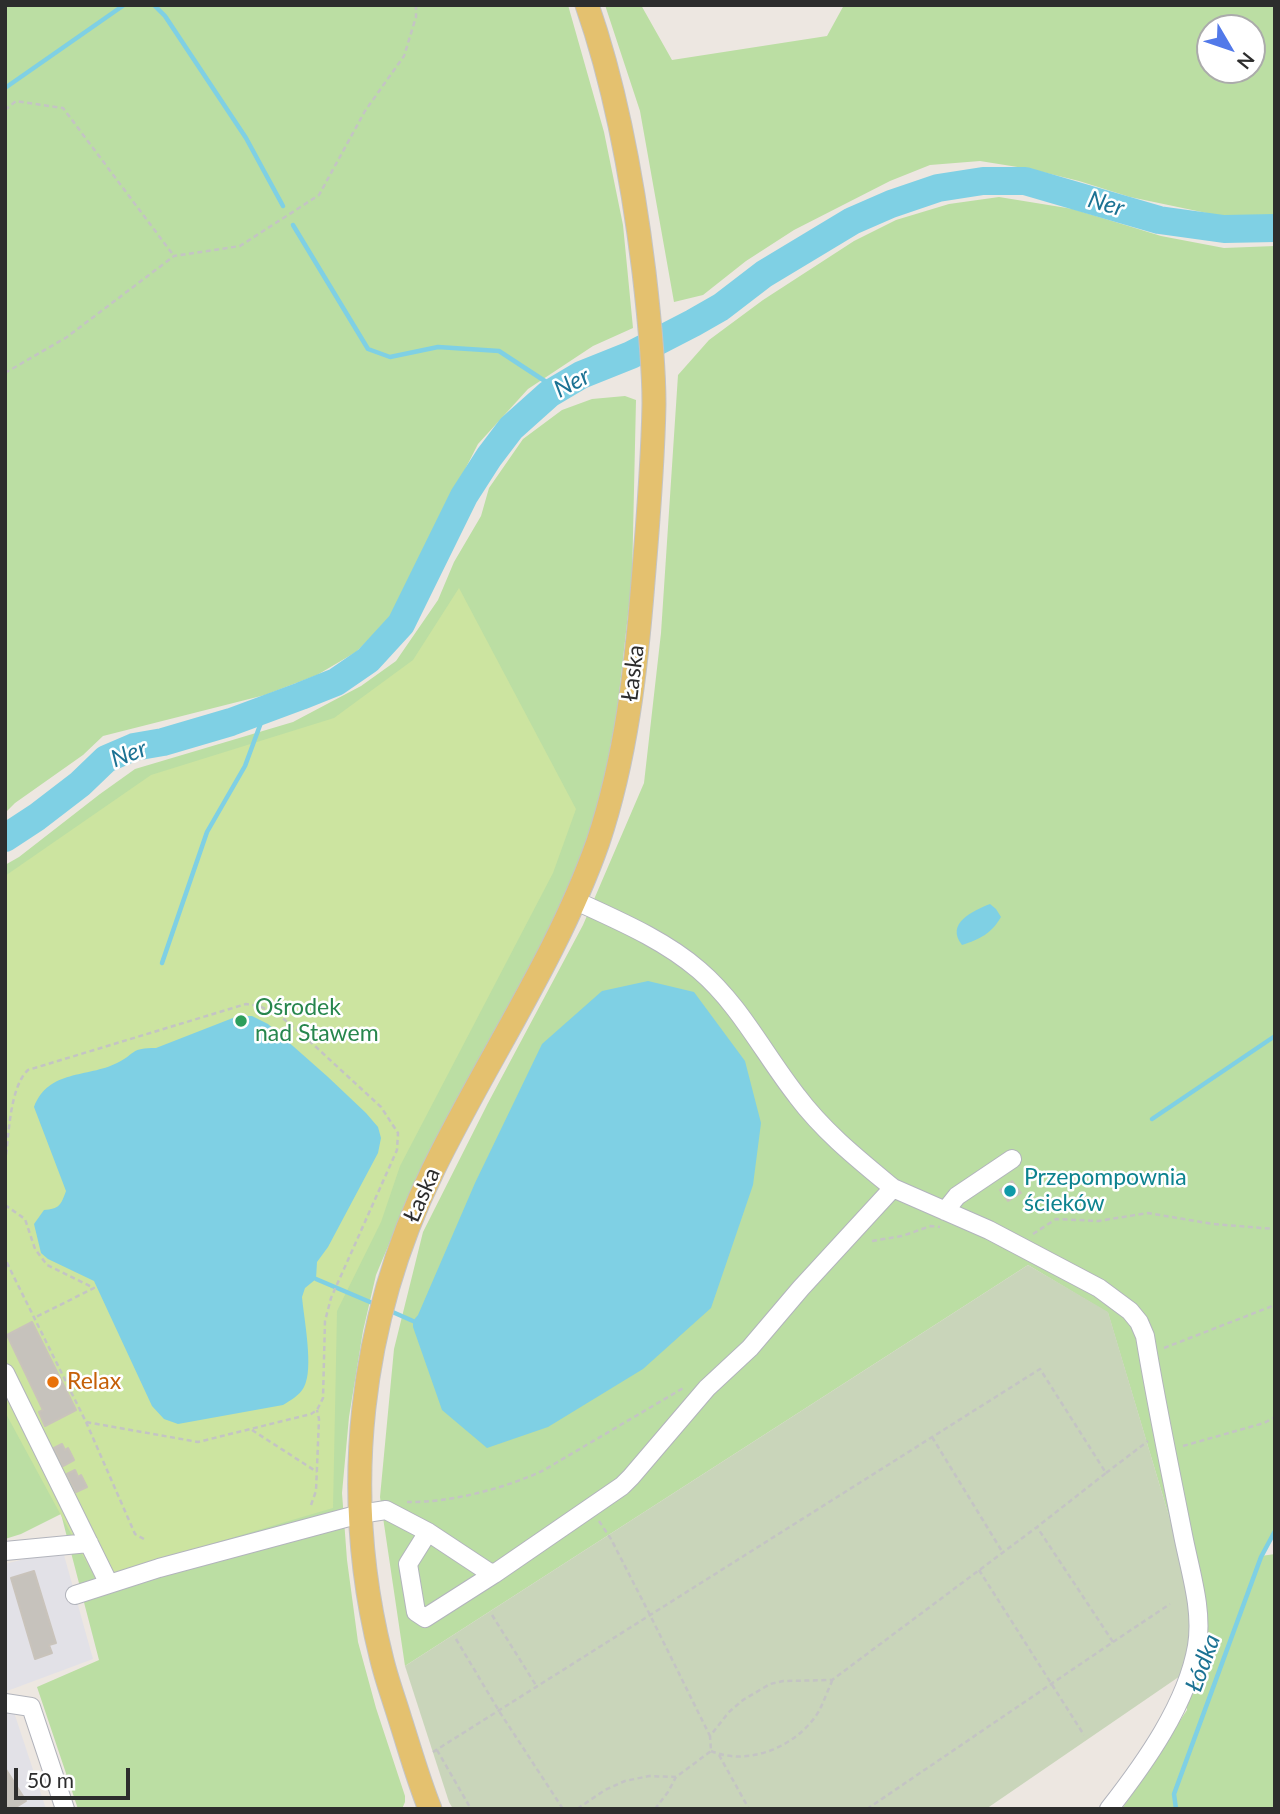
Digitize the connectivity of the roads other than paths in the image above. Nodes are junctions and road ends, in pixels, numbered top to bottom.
1 (587, 5) edge
2 (574, 900) junction
3 (1012, 1159) dead end
4 (893, 1188) junction
5 (944, 1219) junction
6 (5, 1373) edge
7 (366, 1513) junction
8 (428, 1532) junction
9 (89, 1543) junction
10 (5, 1551) edge
11 (494, 1574) junction
12 (109, 1584) junction
13 (75, 1595) dead end
14 (5, 1703) edge
15 (65, 1809) edge
16 (430, 1809) edge
17 (1109, 1809) edge

1 - 2 main road, Łaska
2 - 4 street
2 - 7 main road, Łaska
3 - 5 street
4 - 5 street
4 - 11 street
5 - 17 street
6 - 9 street
7 - 8 street
7 - 12 street
7 - 16 main road, Łaska
8 - 11 street
8 - 11 street
9 - 10 street
9 - 12 street
12 - 13 street
14 - 15 street

